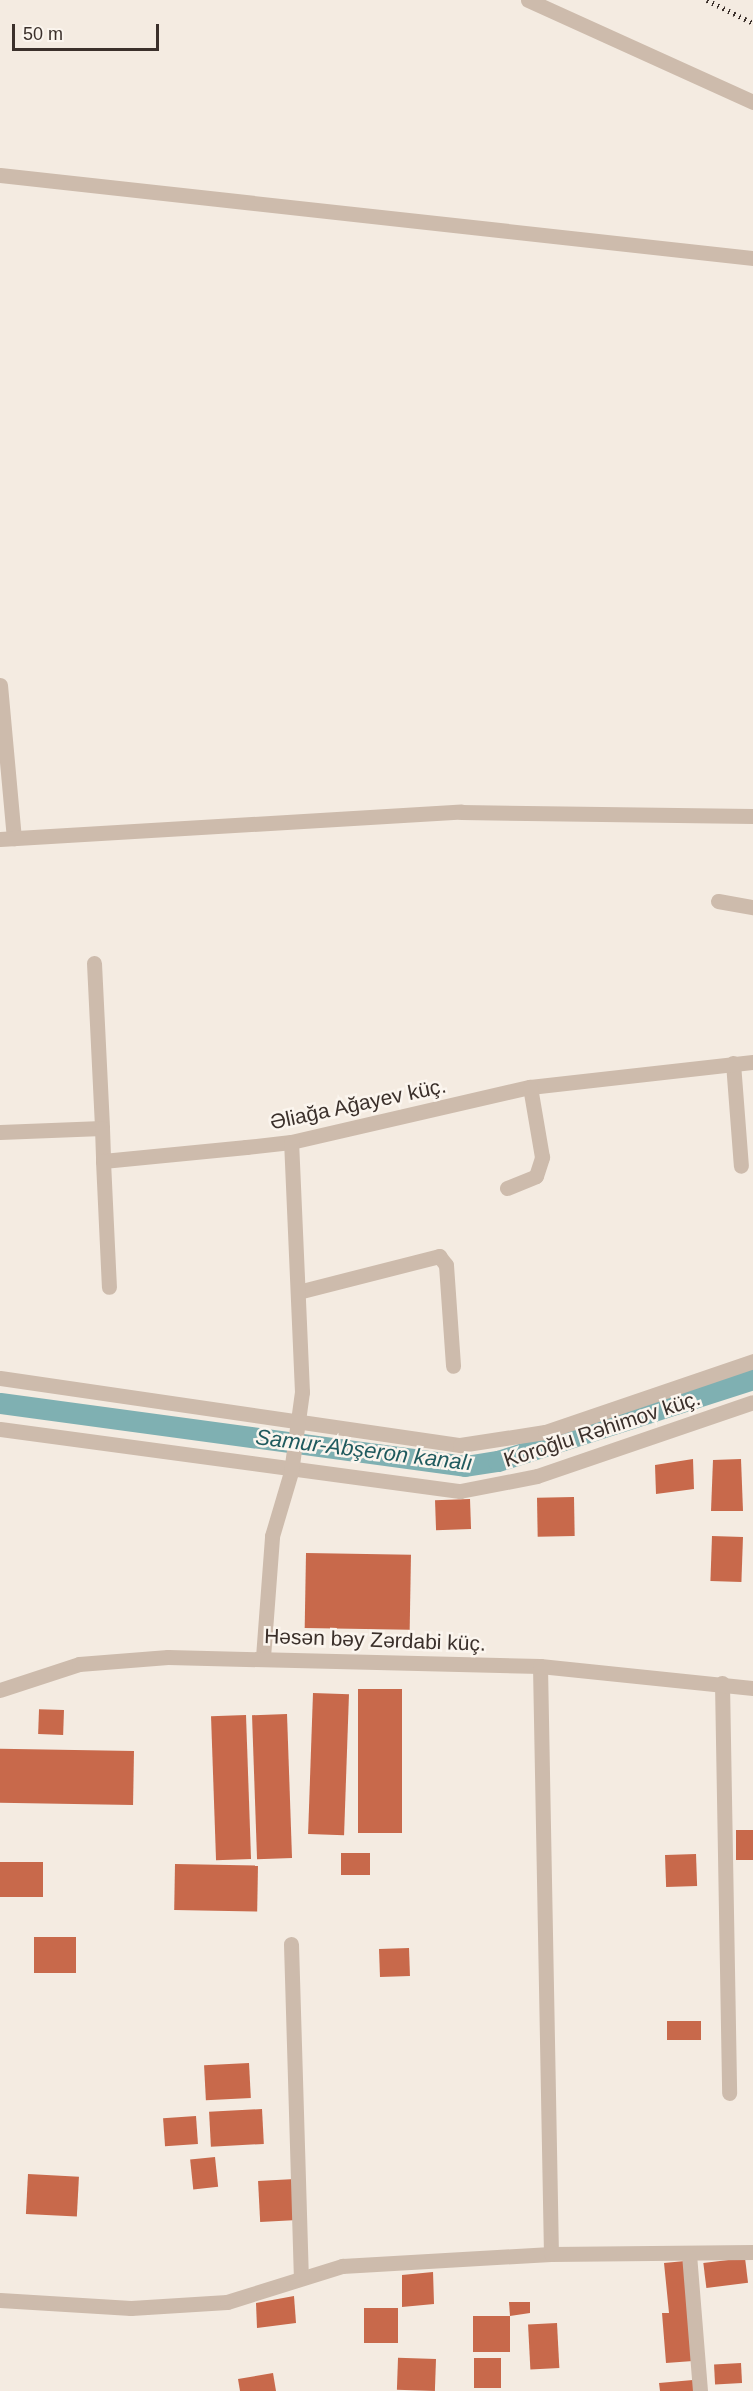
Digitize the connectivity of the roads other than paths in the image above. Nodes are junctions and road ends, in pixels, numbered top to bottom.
1 (528, 0) edge
2 (569, 0) edge
3 (563, 15) junction
4 (753, 102) edge
5 (0, 176) edge
6 (753, 258) edge
7 (0, 685) edge
8 (753, 816) edge
9 (7, 838) edge
10 (718, 901) dead end
11 (753, 907) edge
12 (94, 963) dead end
13 (753, 1062) edge
14 (733, 1063) junction
15 (530, 1087) junction
16 (102, 1128) junction
17 (0, 1132) edge
18 (291, 1142) junction
19 (103, 1161) junction
20 (741, 1166) dead end
21 (507, 1188) dead end
22 (109, 1287) dead end
23 (298, 1292) junction
24 (753, 1361) edge
25 (453, 1366) dead end
26 (0, 1378) edge
27 (753, 1402) edge
28 (298, 1426) junction
29 (0, 1429) edge
30 (291, 1472) junction
31 (263, 1657) junction
32 (540, 1666) junction
33 (722, 1683) junction
34 (753, 1688) edge
35 (0, 1690) edge
36 (291, 1944) dead end
37 (729, 2093) dead end
38 (753, 2252) edge
39 (551, 2254) junction
40 (689, 2254) junction
41 (301, 2274) junction
42 (0, 2300) edge
43 (700, 2391) edge

1 - 3 street
2 - 3 street
3 - 4 street
5 - 6 street
7 - 9 street
8 - 9 street
10 - 11 street
12 - 16 street
13 - 14 street, Əliağa Ağayev küç.
14 - 15 street, Əliağa Ağayev küç.
14 - 20 street
15 - 18 street, Əliağa Ağayev küç.
15 - 21 street
16 - 17 street
16 - 19 street
18 - 19 street, Əliağa Ağayev küç.
18 - 23 street
19 - 22 street
23 - 25 street
23 - 28 street
24 - 28 street, Koroğlu Rəhimov küç.
26 - 28 street, Koroğlu Rəhimov küç.
27 - 30 street, Koroğlu Rəhimov küç.
28 - 30 street
29 - 30 street, Koroğlu Rəhimov küç.
30 - 31 street
31 - 32 street, Həsən bəy Zərdabi küç.
31 - 35 street, Həsən bəy Zərdabi küç.
32 - 33 street, Həsən bəy Zərdabi küç.
32 - 39 street
33 - 34 street, Həsən bəy Zərdabi küç.
33 - 37 street
36 - 41 street
38 - 40 street
39 - 40 street
39 - 41 street
40 - 43 street
41 - 42 street

